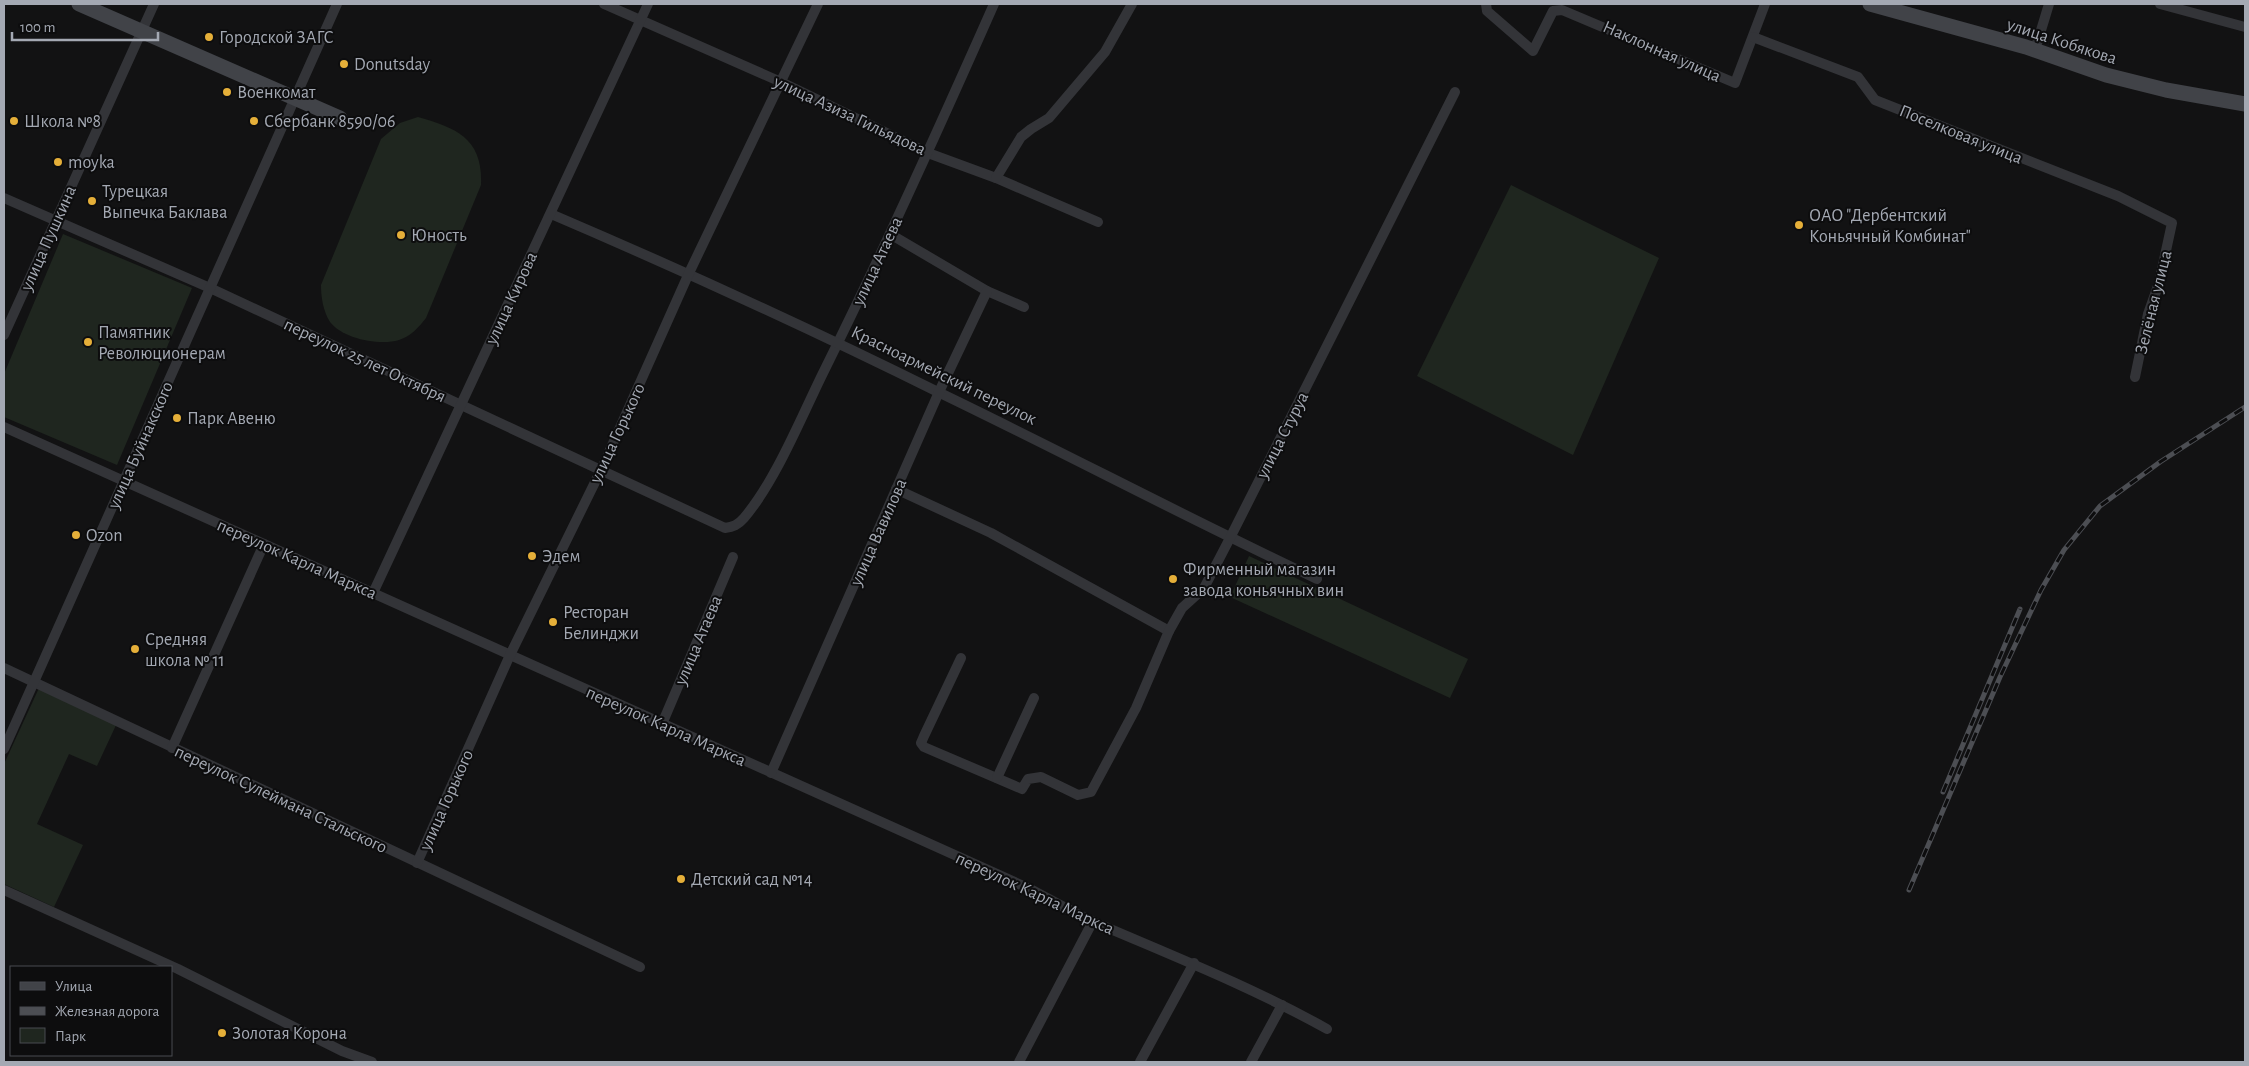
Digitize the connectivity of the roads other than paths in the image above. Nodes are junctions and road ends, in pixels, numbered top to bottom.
1 (79, 4) edge
2 (154, 4) edge
3 (337, 4) edge
4 (604, 4) edge
5 (648, 4) edge
6 (818, 4) edge
7 (994, 4) edge
8 (1132, 4) edge
9 (1486, 4) edge
10 (1765, 4) edge
11 (1870, 4) edge
12 (2049, 4) edge
13 (2160, 4) edge
14 (640, 20) junction
15 (2245, 27) edge
16 (142, 31) junction
17 (1753, 36) junction
18 (2035, 50) junction
19 (781, 82) junction
20 (1455, 92) dead end
21 (294, 99) junction
22 (2245, 104) edge
23 (340, 118) dead end
24 (928, 153) junction
25 (996, 178) junction
26 (4, 198) edge
27 (551, 214) junction
28 (55, 222) junction
29 (1098, 222) dead end
30 (2170, 227) joint
31 (890, 234) junction
32 (689, 273) junction
33 (210, 288) junction
34 (987, 291) junction
35 (1024, 307) dead end
36 (4, 335) edge
37 (838, 344) junction
38 (2135, 377) dead end
39 (939, 392) junction
40 (461, 404) junction
41 (4, 427) edge
42 (600, 470) junction
43 (124, 481) junction
44 (896, 489) junction
45 (725, 528) joint
46 (1230, 538) junction
47 (264, 544) junction
48 (733, 557) dead end
49 (1316, 579) dead end
50 (373, 593) junction
51 (1169, 631) junction
52 (510, 655) junction
53 (961, 658) dead end
54 (4, 668) edge
55 (34, 682) junction
56 (1034, 698) dead end
57 (662, 724) junction
58 (172, 748) junction
59 (4, 749) edge
60 (772, 773) junction
61 (998, 778) junction
62 (417, 862) junction
63 (4, 890) edge
64 (1093, 921) junction
65 (1194, 963) junction
66 (171, 966) edge
67 (172, 966) edge
68 (640, 967) dead end
69 (1282, 1005) junction
70 (1327, 1029) dead end
71 (342, 1051) junction
72 (338, 1062) edge
73 (372, 1062) edge
74 (1019, 1062) edge
75 (1140, 1062) edge
76 (1251, 1062) edge

1 - 16 street
2 - 16 street, улица Пушкина
3 - 21 street, улица Буйнакского
4 - 14 street, улица Азиза Гильядова
5 - 14 street, улица Кирова
6 - 19 street, улица Горького
7 - 24 street, улица Атаева
8 - 25 street
9 - 17 street, Наклонная улица
10 - 17 street
11 - 18 street, улица Кобякова
12 - 18 street
13 - 15 street
14 - 19 street, улица Азиза Гильядова
14 - 27 street, улица Кирова
16 - 21 street
16 - 28 street, улица Пушкина
17 - 30 street, Поселковая улица
18 - 22 street, улица Кобякова
19 - 24 street, улица Азиза Гильядова
19 - 32 street, улица Горького
20 - 46 street, улица Стуруа
21 - 23 street
21 - 33 street, улица Буйнакского
24 - 25 street, улица Азиза Гильядова
24 - 31 street, улица Атаева
25 - 29 street, улица Азиза Гильядова
26 - 28 street, переулок 25 лет Октября
27 - 32 street, Красноармейский переулок
27 - 40 street, улица Кирова
28 - 33 street, переулок 25 лет Октября
28 - 36 street, улица Пушкина
30 - 38 street, Зелёная улица
31 - 34 street
31 - 37 street, улица Атаева
32 - 37 street, Красноармейский переулок
32 - 42 street, улица Горького
33 - 40 street, переулок 25 лет Октября
33 - 43 street, улица Буйнакского
34 - 35 street
34 - 39 street, улица Вавилова
37 - 39 street, Красноармейский переулок
37 - 45 street, улица Атаева
39 - 44 street, улица Вавилова
39 - 46 street, Красноармейский переулок
40 - 42 street, переулок 25 лет Октября
40 - 50 street, улица Кирова
41 - 43 street, переулок Карла Маркса
42 - 45 street, переулок 25 лет Октября
42 - 52 street, улица Горького
43 - 47 street, переулок Карла Маркса
43 - 55 street, улица Буйнакского
44 - 51 street
44 - 60 street, улица Вавилова
46 - 49 street, Красноармейский переулок
46 - 51 street, улица Стуруа
47 - 50 street, переулок Карла Маркса
47 - 58 street
48 - 57 street, улица Атаева
50 - 52 street, переулок Карла Маркса
51 - 61 street, улица Стуруа
52 - 57 street, переулок Карла Маркса
52 - 62 street, улица Горького
53 - 61 street
54 - 55 street, переулок Сулеймана Стальского
55 - 58 street, переулок Сулеймана Стальского
55 - 59 street, улица Буйнакского
56 - 61 street
57 - 60 street, переулок Карла Маркса
58 - 62 street, переулок Сулеймана Стальского
60 - 64 street, переулок Карла Маркса
62 - 68 street, переулок Сулеймана Стальского
63 - 66 street
64 - 65 street, переулок Карла Маркса
64 - 74 street
65 - 69 street, переулок Карла Маркса
65 - 75 street
67 - 71 street
69 - 70 street, переулок Карла Маркса
69 - 76 street
71 - 72 street
71 - 73 street

